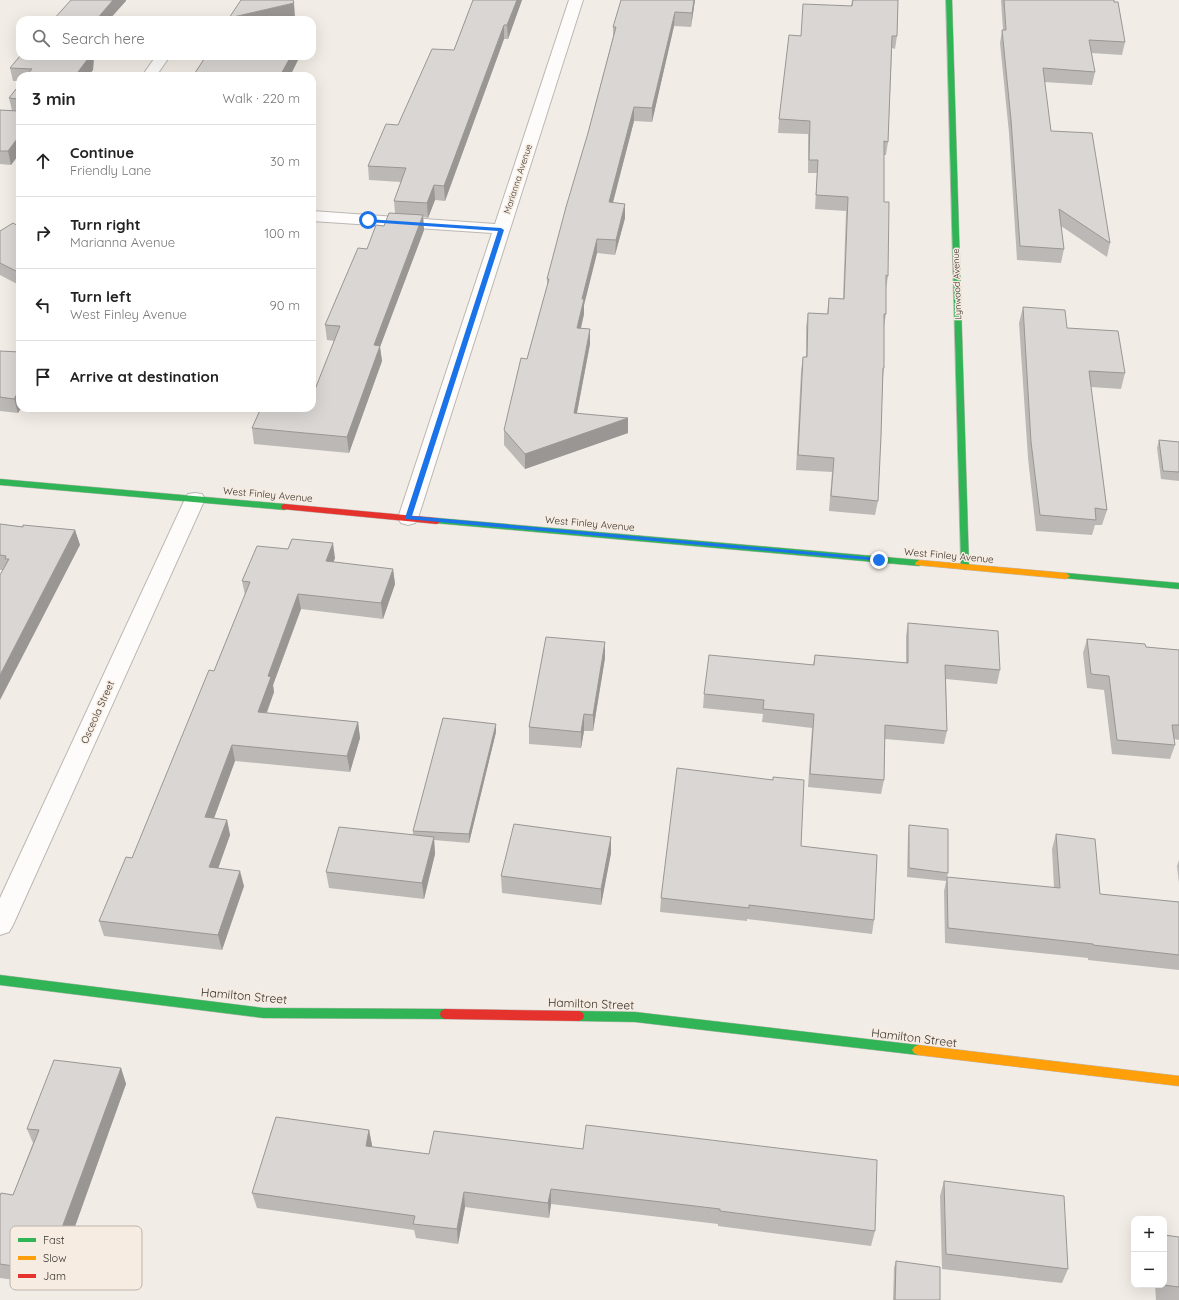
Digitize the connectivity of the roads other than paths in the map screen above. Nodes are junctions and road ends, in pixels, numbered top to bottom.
1 (576, 0) edge
2 (949, 0) edge
3 (159, 60) edge
4 (152, 72) edge
5 (316, 216) edge
6 (501, 230) junction
7 (0, 482) edge
8 (195, 499) junction
9 (408, 518) junction
10 (965, 567) junction
11 (1179, 586) edge
12 (0, 926) edge
13 (0, 980) edge
14 (1179, 1081) edge

1 - 6 street, Marianna Avenue
2 - 10 street, Lynwood Avenue
3 - 4 street
5 - 6 street
6 - 9 street, Marianna Avenue
7 - 8 street, West Finley Avenue
8 - 9 street, West Finley Avenue
8 - 12 street, Osceola Street
9 - 10 street, West Finley Avenue
10 - 11 street, West Finley Avenue
13 - 14 street, Hamilton Street

